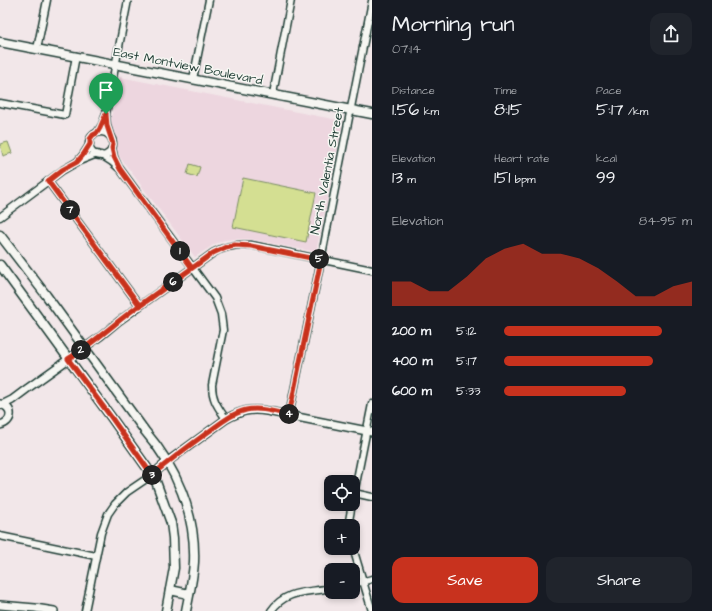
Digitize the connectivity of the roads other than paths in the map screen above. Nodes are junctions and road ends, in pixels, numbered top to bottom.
1 (47, 0) edge
2 (128, 0) edge
3 (209, 0) edge
4 (291, 0) edge
5 (372, 1) edge
6 (0, 42) edge
7 (37, 49) junction
8 (76, 56) junction
9 (115, 64) junction
10 (193, 79) junction
11 (273, 94) junction
12 (0, 103) edge
13 (350, 110) junction
14 (106, 114) junction
15 (372, 114) edge
16 (97, 133) junction
17 (110, 136) junction
18 (90, 144) junction
19 (112, 148) junction
20 (99, 155) junction
21 (77, 162) junction
22 (120, 169) junction
23 (48, 181) junction
24 (0, 217) edge
25 (0, 234) edge
26 (321, 260) junction
27 (0, 265) edge
28 (192, 268) junction
29 (372, 270) edge
30 (140, 306) junction
31 (84, 348) junction
32 (68, 359) junction
33 (23, 392) junction
34 (1, 404) edge
35 (372, 404) edge
36 (10, 413) junction
37 (289, 415) junction
38 (226, 419) junction
39 (1, 426) edge
40 (369, 431) edge
41 (167, 462) junction
42 (152, 475) junction
43 (359, 475) edge
44 (360, 496) edge
45 (372, 497) edge
46 (0, 536) edge
47 (355, 555) edge
48 (96, 556) junction
49 (372, 579) edge
50 (363, 581) junction
51 (360, 582) edge
52 (324, 589) edge
53 (170, 590) junction
54 (189, 594) junction
55 (0, 605) edge
56 (54, 611) edge
57 (85, 611) edge
58 (166, 611) edge
59 (186, 611) edge
60 (271, 611) edge
61 (372, 611) edge

1 - 7 street
2 - 9 street
3 - 10 street
4 - 11 street
5 - 13 street, North Valentia Street
6 - 7 main road, East Montview Boulevard
7 - 8 main road, East Montview Boulevard
8 - 9 main road, East Montview Boulevard
8 - 12 street
9 - 10 main road, East Montview Boulevard
9 - 14 street
10 - 11 main road, East Montview Boulevard
11 - 13 main road, East Montview Boulevard
13 - 15 main road, East Montview Boulevard
13 - 26 street, North Valentia Street
14 - 16 street
14 - 17 street
16 - 17 street
16 - 18 street
17 - 19 street
18 - 20 street
18 - 21 street
19 - 20 street
19 - 22 street
20 - 21 street
20 - 22 street
21 - 23 street
22 - 28 street
23 - 24 street
23 - 30 street
25 - 31 main road
26 - 28 street
26 - 29 street
26 - 37 street, North Valentia Street
27 - 32 main road
28 - 30 street
28 - 38 street
30 - 31 street
31 - 32 street
31 - 41 main road
32 - 33 street
32 - 42 main road
33 - 34 street
33 - 36 street
34 - 36 street
35 - 40 street
36 - 39 street
37 - 38 street
37 - 40 street
38 - 41 street
40 - 43 street
41 - 42 street
41 - 54 main road
42 - 48 street
42 - 53 main road
44 - 45 street
46 - 48 street
47 - 50 street
48 - 57 street
49 - 50 street
50 - 51 street
50 - 61 street
52 - 60 street
53 - 54 main road
53 - 58 main road
54 - 59 main road
55 - 56 street

